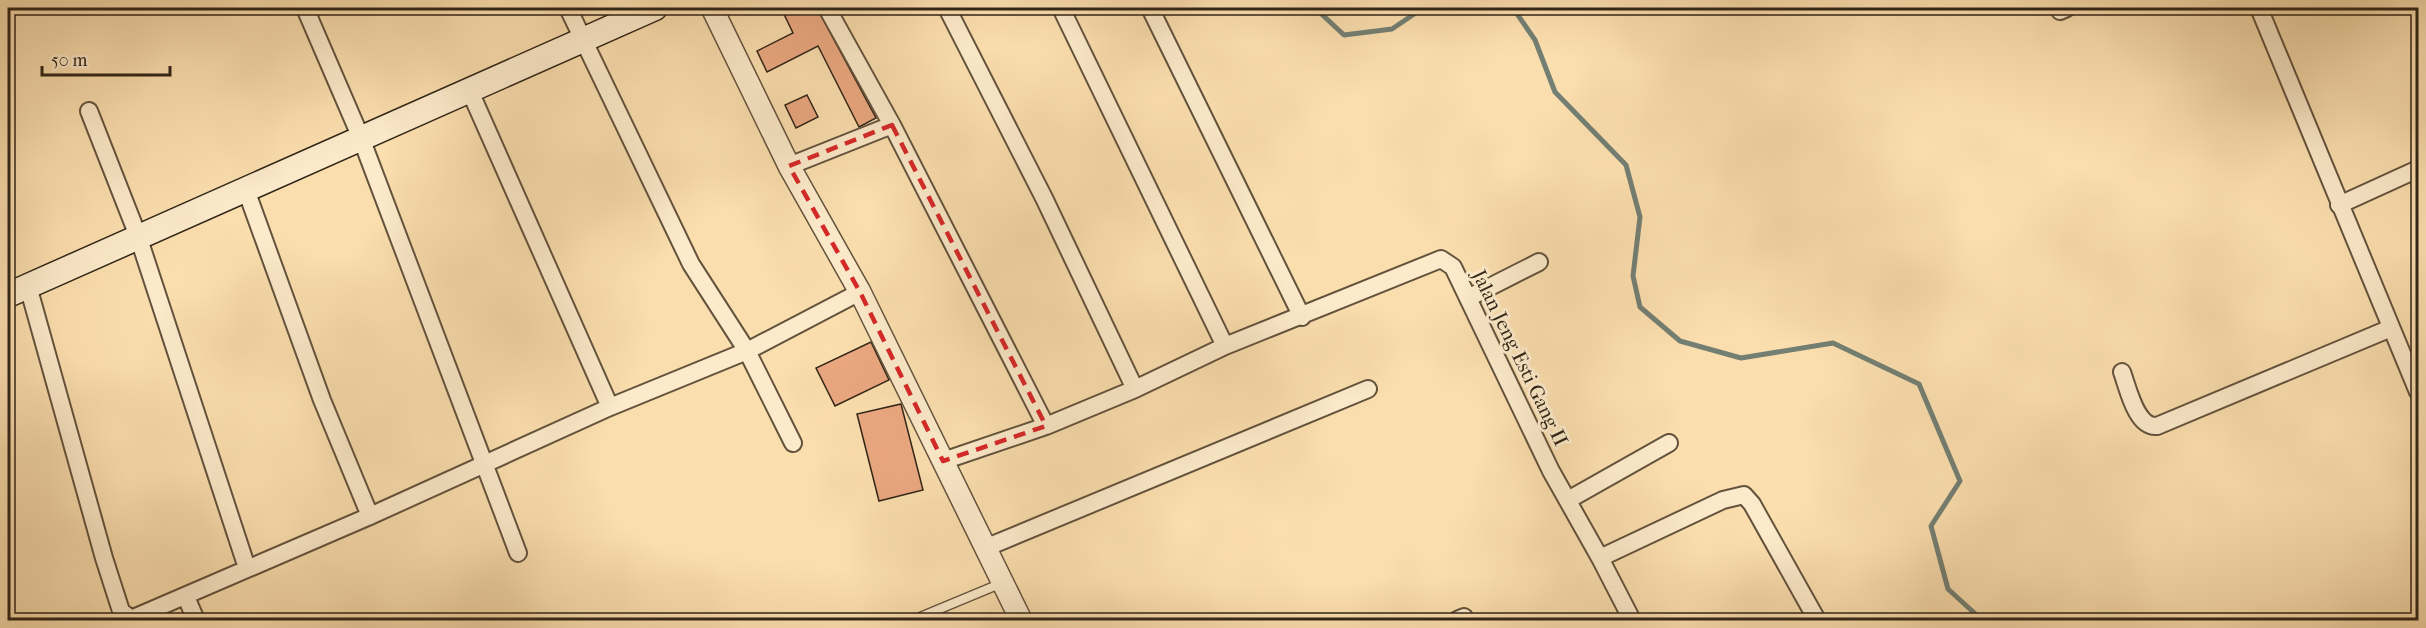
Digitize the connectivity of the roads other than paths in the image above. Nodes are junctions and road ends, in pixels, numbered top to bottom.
1 (305, 8) edge
2 (568, 8) edge
3 (655, 8) edge
4 (712, 8) edge
5 (827, 8) edge
6 (947, 8) edge
7 (1061, 8) edge
8 (1150, 8) edge
9 (2259, 8) edge
10 (581, 39) junction
11 (469, 89) junction
12 (89, 111) dead end
13 (892, 124) junction
14 (361, 138) junction
15 (789, 166) junction
16 (2418, 170) edge
17 (246, 190) junction
18 (2339, 205) junction
19 (138, 236) junction
20 (1539, 262) dead end
21 (18, 290) edge
22 (860, 292) junction
23 (1468, 298) junction
24 (1302, 317) junction
25 (2391, 328) junction
26 (1226, 346) junction
27 (747, 351) junction
28 (2122, 372) dead end
29 (1135, 389) junction
30 (1368, 389) dead end
31 (2418, 392) edge
32 (610, 407) junction
33 (1046, 426) junction
34 (792, 443) dead end
35 (1669, 443) dead end
36 (943, 461) junction
37 (485, 464) junction
38 (1568, 500) junction
39 (370, 516) junction
40 (985, 548) junction
41 (518, 553) dead end
42 (1599, 558) junction
43 (247, 568) junction
44 (1002, 582) junction
45 (186, 597) junction
46 (196, 621) edge
47 (913, 621) edge
48 (1021, 621) edge
49 (1632, 621) edge
50 (1817, 621) edge

1 - 14 street
2 - 10 street
3 - 10 main road
4 - 15 street
5 - 13 street
6 - 29 street
7 - 26 street
8 - 24 street
9 - 18 street
10 - 11 main road
10 - 27 street
11 - 14 main road
11 - 32 street
12 - 19 street
13 - 15 street
13 - 33 street
14 - 17 main road
14 - 37 street
15 - 22 street
16 - 18 street
17 - 19 main road
17 - 39 street
18 - 25 street
19 - 21 main road
19 - 43 street
20 - 23 street
21 - 45 street
22 - 27 street
22 - 36 street
23 - 24 street, Jalan Jeng Esti Gang II
23 - 38 street, Jalan Jeng Esti Gang II
24 - 26 street, Jalan Jeng Esti Gang II
25 - 28 street
25 - 31 street
26 - 29 street, Jalan Jeng Esti Gang II
27 - 32 street
27 - 34 street
29 - 33 street, Jalan Jeng Esti Gang II
30 - 40 street
32 - 37 street
33 - 36 street, Jalan Jeng Esti Gang II
35 - 38 street
36 - 40 street
37 - 39 street
37 - 41 street
38 - 42 street, Jalan Jeng Esti Gang II
39 - 43 street
40 - 44 street
42 - 49 street, Jalan Jeng Esti Gang II
42 - 50 street
43 - 45 street
44 - 47 lane
44 - 48 street
45 - 46 street

